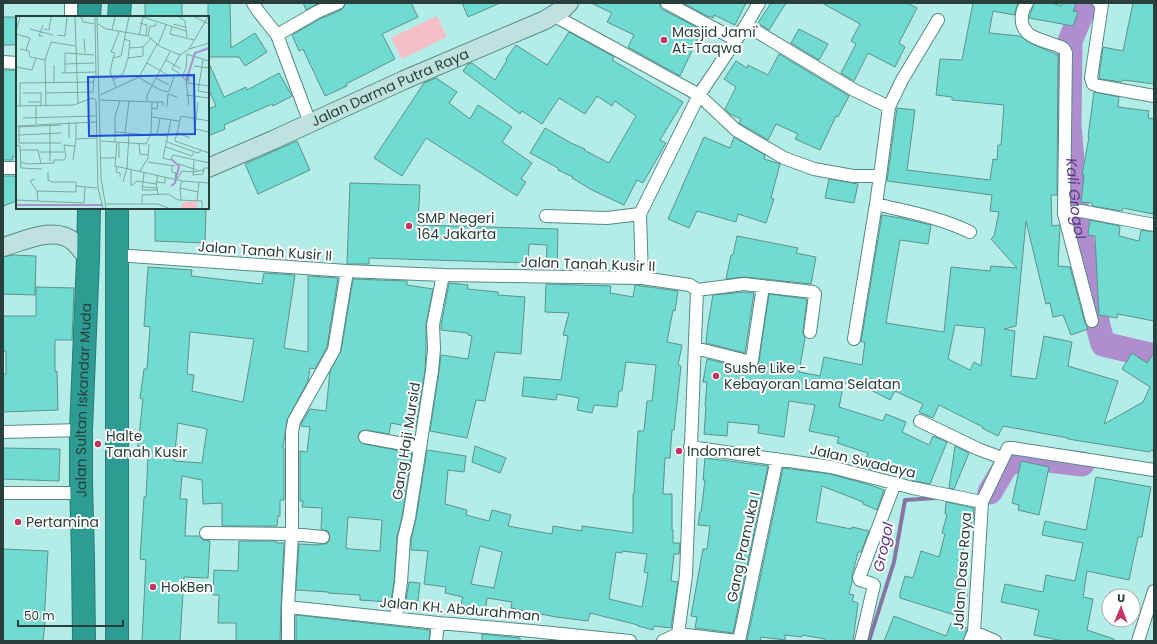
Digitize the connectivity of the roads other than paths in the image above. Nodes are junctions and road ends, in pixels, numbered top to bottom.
1 (71, 3) edge
2 (90, 3) edge
3 (120, 3) edge
4 (253, 3) edge
5 (338, 3) edge
6 (569, 3) edge
7 (667, 3) edge
8 (759, 3) edge
9 (1027, 3) edge
10 (1100, 4) edge
11 (553, 15) junction
12 (71, 16) edge
13 (90, 16) edge
14 (119, 16) edge
15 (938, 20) dead end
16 (746, 25) junction
17 (277, 36) junction
18 (736, 40) junction
19 (3, 62) edge
20 (16, 63) edge
21 (699, 95) junction
22 (1154, 96) edge
23 (889, 107) junction
24 (310, 123) junction
25 (3, 168) edge
26 (16, 168) edge
27 (209, 168) edge
28 (880, 176) junction
29 (876, 204) junction
30 (89, 209) edge
31 (120, 213) edge
32 (1072, 213) junction
33 (640, 214) junction
34 (546, 216) dead end
35 (1154, 224) edge
36 (970, 232) dead end
37 (3, 247) edge
38 (116, 255) junction
39 (88, 259) junction
40 (347, 271) junction
41 (443, 275) junction
42 (642, 278) junction
43 (763, 286) junction
44 (697, 290) junction
45 (1092, 321) dead end
46 (810, 332) dead end
47 (854, 339) dead end
48 (694, 348) junction
49 (920, 421) dead end
50 (81, 430) junction
51 (3, 432) edge
52 (365, 437) dead end
53 (420, 447) junction
54 (690, 447) junction
55 (1002, 458) junction
56 (777, 459) junction
57 (1154, 470) edge
58 (895, 484) junction
59 (3, 493) edge
60 (81, 493) junction
61 (982, 502) junction
62 (206, 533) dead end
63 (292, 534) junction
64 (323, 537) dead end
65 (1154, 591) edge
66 (288, 607) junction
67 (396, 618) junction
68 (438, 624) junction
69 (678, 634) junction
70 (972, 637) edge
71 (84, 641) edge
72 (117, 641) edge
73 (288, 641) edge
74 (436, 641) edge
75 (630, 641) edge
76 (663, 641) edge
77 (738, 641) edge
78 (861, 641) edge
79 (995, 641) edge
80 (1138, 641) edge

1 - 12 street
2 - 13 highway
3 - 14 highway
4 - 17 street
5 - 17 street
6 - 11 street, Jalan Darma Putra Raya
7 - 18 street
8 - 16 street
9 - 32 street
10 - 22 street
11 - 21 street
11 - 24 street, Jalan Darma Putra Raya
15 - 23 street
16 - 18 street
16 - 23 street
17 - 24 street
18 - 21 street
19 - 20 street
21 - 28 street
21 - 33 street
23 - 28 street
24 - 27 street, Jalan Darma Putra Raya
25 - 26 street
28 - 29 street
29 - 36 street
29 - 47 street
30 - 39 highway, Jalan Sultan Iskandar Muda
31 - 38 highway
32 - 35 street
32 - 45 street
33 - 34 street
33 - 42 street
37 - 39 street
38 - 40 street, Jalan Tanah Kusir II
38 - 72 highway
39 - 50 highway, Jalan Sultan Iskandar Muda
40 - 41 street, Jalan Tanah Kusir II
40 - 63 street
41 - 42 street, Jalan Tanah Kusir II
41 - 53 street, Gang Haji Mursid
42 - 44 street, Jalan Tanah Kusir II
43 - 44 street
43 - 46 street
43 - 48 street
44 - 48 street
48 - 54 street
49 - 55 street
50 - 51 street
50 - 60 highway, Jalan Sultan Iskandar Muda
52 - 53 street
53 - 67 street, Gang Haji Mursid
54 - 56 street, Jalan Swadaya
54 - 69 street
55 - 57 street
55 - 61 street
56 - 58 street, Jalan Swadaya
56 - 77 street, Gang Pramuka I
58 - 61 street, Jalan Swadaya
58 - 78 street
59 - 60 street
60 - 71 highway, Jalan Sultan Iskandar Muda
61 - 70 street, Jalan Dasa Raya
62 - 63 street
63 - 64 street
63 - 66 street
65 - 80 street
66 - 67 street, Jalan KH. Abdurahman
66 - 73 street
67 - 68 street, Jalan KH. Abdurahman
68 - 74 street
68 - 75 street, Jalan KH. Abdurahman
69 - 76 street
69 - 77 street
70 - 79 street

